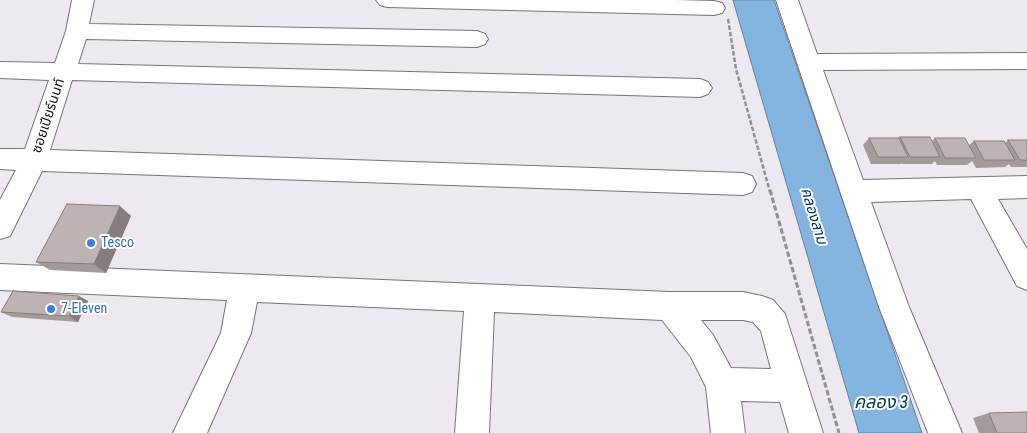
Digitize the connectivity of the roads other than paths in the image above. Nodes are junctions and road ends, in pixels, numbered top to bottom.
1 (83, 0) edge
2 (387, 0) edge
3 (786, 0) edge
4 (683, 4) edge
5 (720, 9) road end
6 (77, 31) junction
7 (477, 39) dead end
8 (810, 62) junction
9 (1027, 62) edge
10 (0, 70) edge
11 (63, 73) junction
12 (700, 88) dead end
13 (0, 159) edge
14 (34, 160) junction
15 (743, 184) dead end
16 (1027, 187) edge
17 (979, 189) junction
18 (854, 191) junction
19 (0, 227) edge
20 (0, 277) edge
21 (1027, 277) edge
22 (245, 287) junction
23 (480, 297) junction
24 (670, 306) junction
25 (722, 384) junction
26 (792, 386) junction
27 (190, 433) edge
28 (472, 433) edge
29 (728, 433) edge
30 (806, 433) edge
31 (945, 433) edge

1 - 6 street, ซอยเปียร์นนท์
2 - 4 street
3 - 8 street
4 - 5 street
6 - 7 street
6 - 11 street, ซอยเปียร์นนท์
8 - 9 street
8 - 18 street
10 - 11 street
11 - 12 street
11 - 14 street, ซอยเปียร์นนท์
13 - 14 street
14 - 15 street
14 - 19 street, ซอยเปียร์นนท์
16 - 17 street
17 - 18 street
17 - 21 street
18 - 31 street
20 - 22 street
22 - 23 street
22 - 27 street
23 - 24 street
23 - 28 street
24 - 25 street
24 - 26 street
25 - 26 street
25 - 29 street
26 - 30 street

